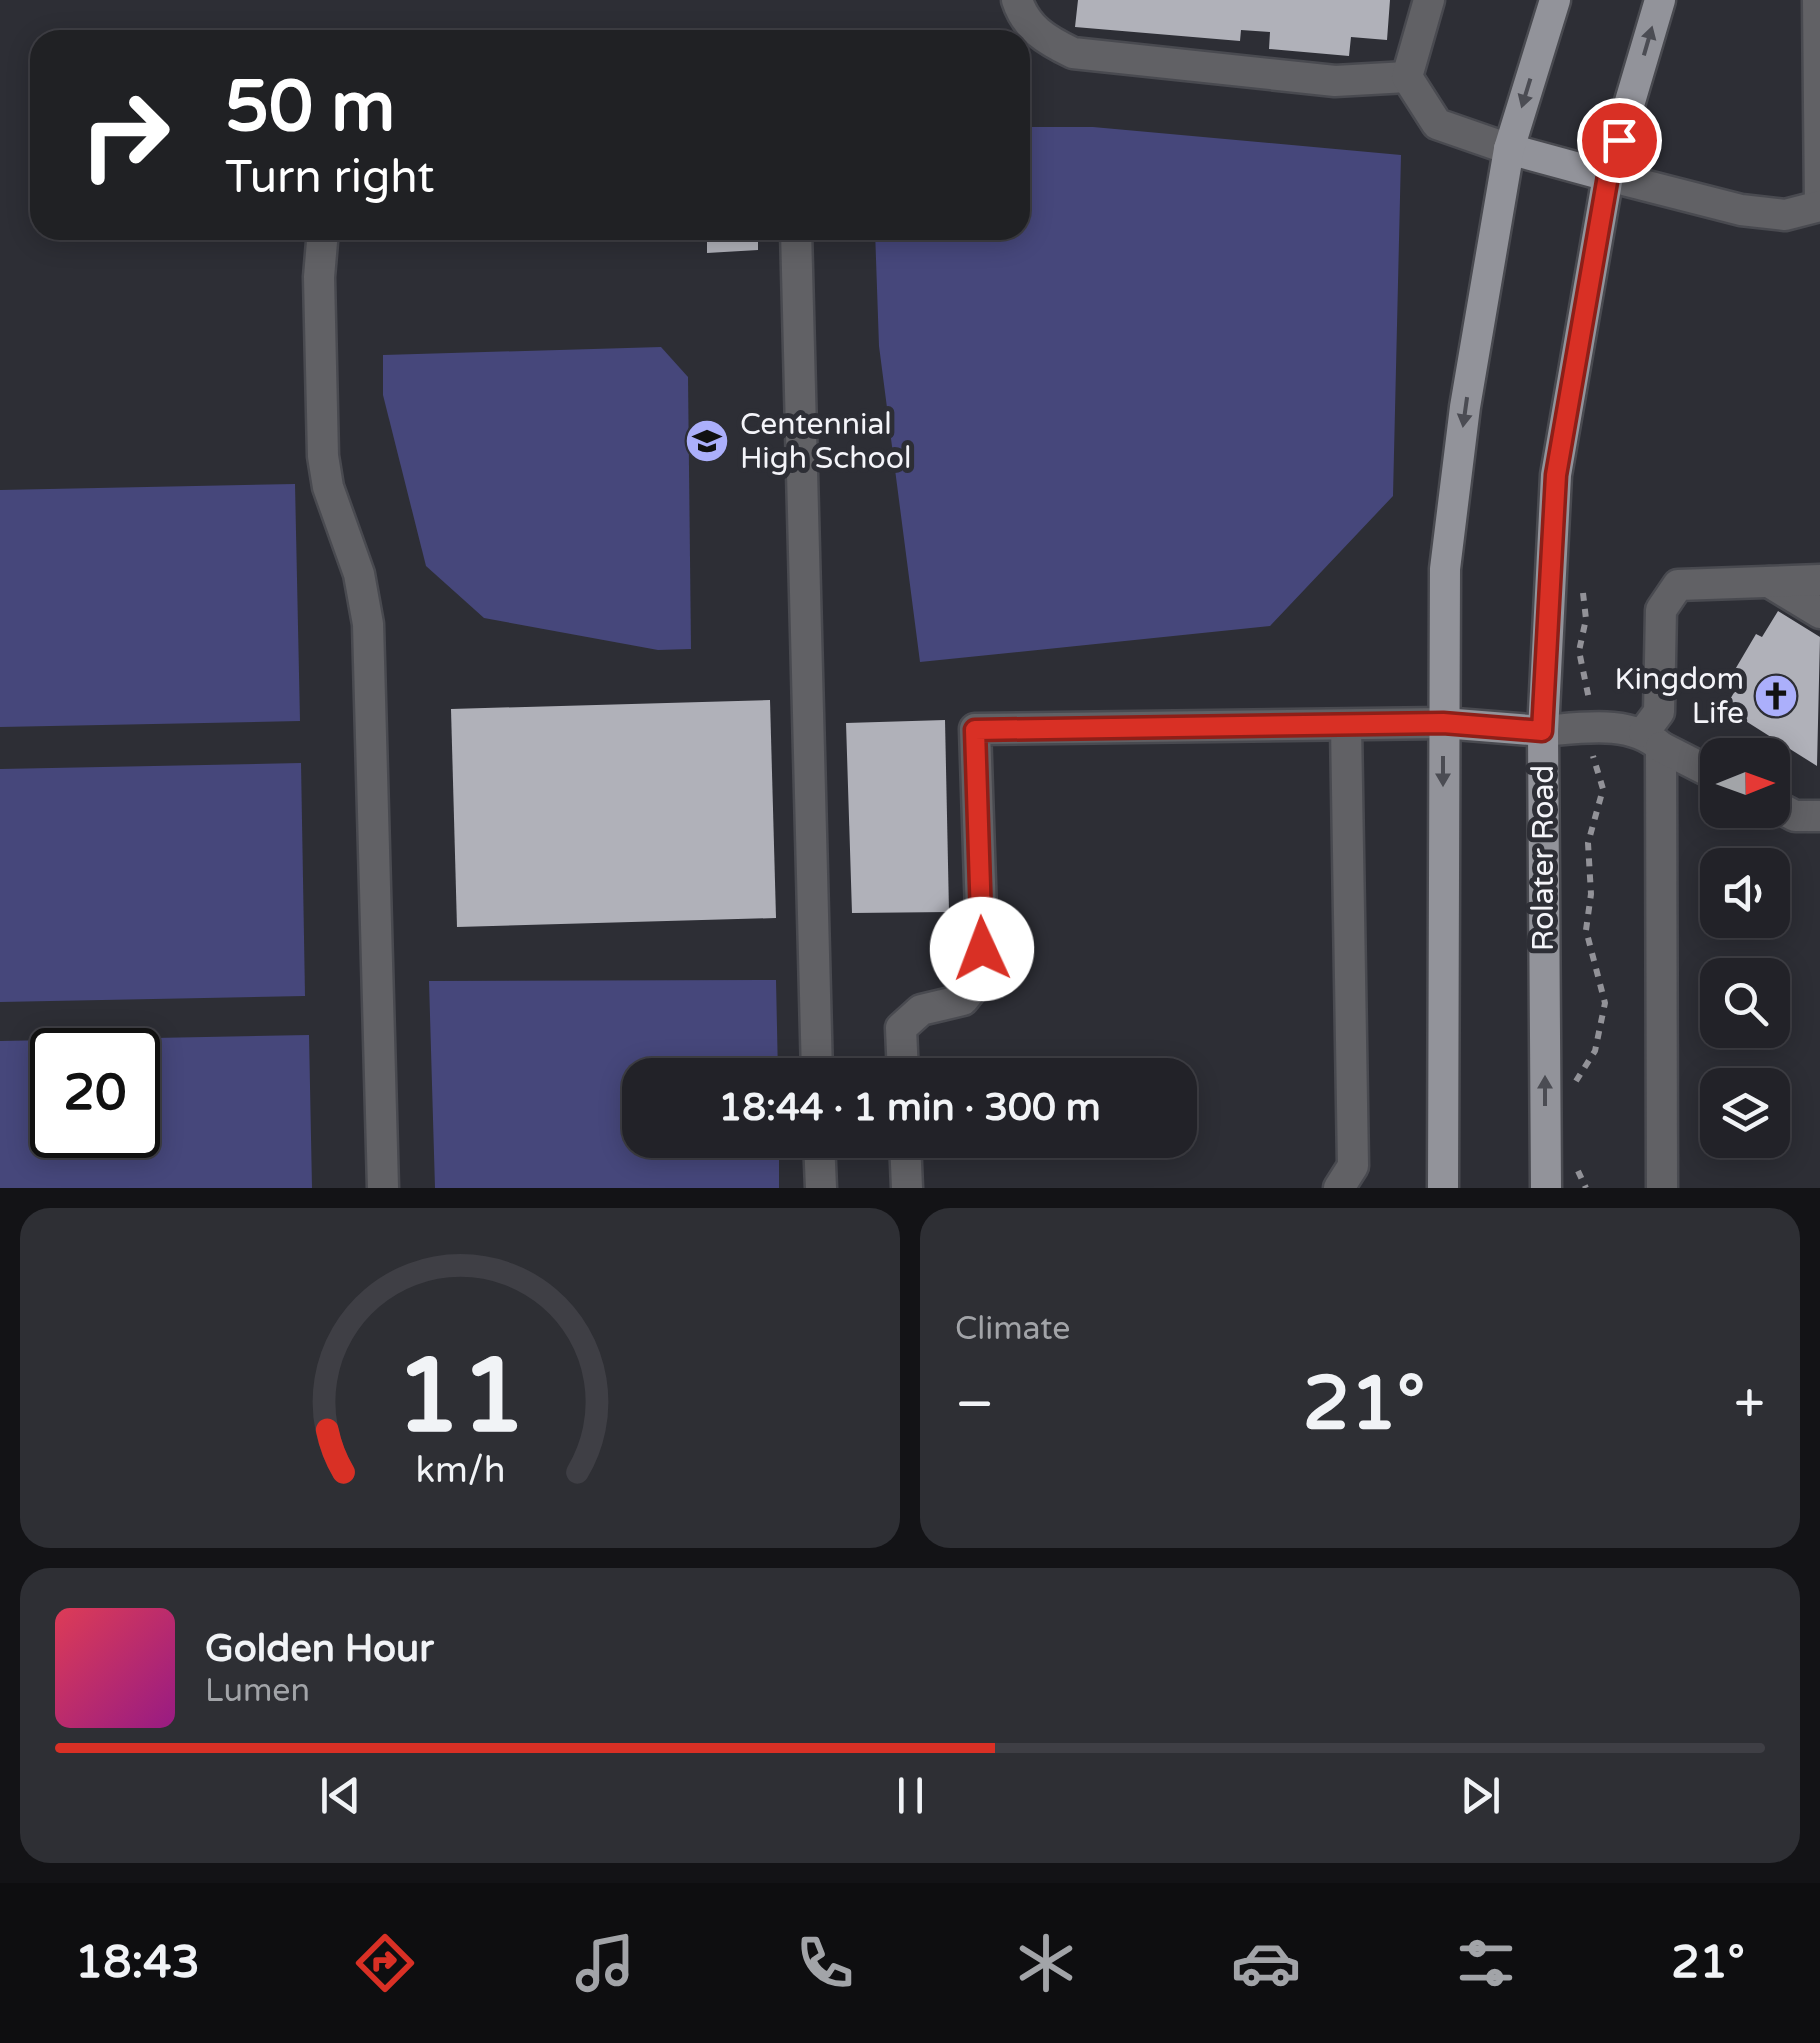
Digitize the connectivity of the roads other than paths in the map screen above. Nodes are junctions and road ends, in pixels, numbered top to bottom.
1 (1017, 0) edge
2 (1429, 0) edge
3 (1554, 0) edge
4 (1660, 0) edge
5 (1818, 0) edge
6 (1408, 77) junction
7 (1509, 149) junction
8 (1608, 176) junction
9 (1820, 206) edge
10 (322, 240) edge
11 (796, 240) edge
12 (1820, 580) edge
13 (1769, 582) junction
14 (1820, 613) edge
15 (1443, 723) junction
16 (1346, 725) junction
17 (1542, 731) junction
18 (1653, 740) junction
19 (1700, 766) edge
20 (1790, 813) edge
21 (1820, 816) edge
22 (818, 1058) edge
23 (903, 1058) edge
24 (820, 1158) edge
25 (906, 1158) edge
26 (382, 1188) edge
27 (821, 1188) edge
28 (907, 1188) edge
29 (1338, 1188) edge
30 (1443, 1188) edge
31 (1546, 1188) edge
32 (1662, 1188) edge

1 - 6 lane
2 - 6 lane
3 -> 7 main road
8 -> 4 main road, Rolater Road
5 - 9 lane
6 - 7 lane
7 - 8 main road
7 -> 15 main road
8 - 9 lane
8 - 17 main road, Rolater Road
10 - 26 lane
11 - 22 lane
12 - 13 lane
13 - 14 lane
13 - 18 lane
15 - 16 lane
15 - 17 main road
15 -> 30 main road
16 - 23 lane
16 - 29 lane
17 - 18 lane
31 -> 17 main road, Rolater Road
18 - 19 lane
18 - 32 lane
20 - 21 lane
24 - 27 lane
25 - 28 lane

